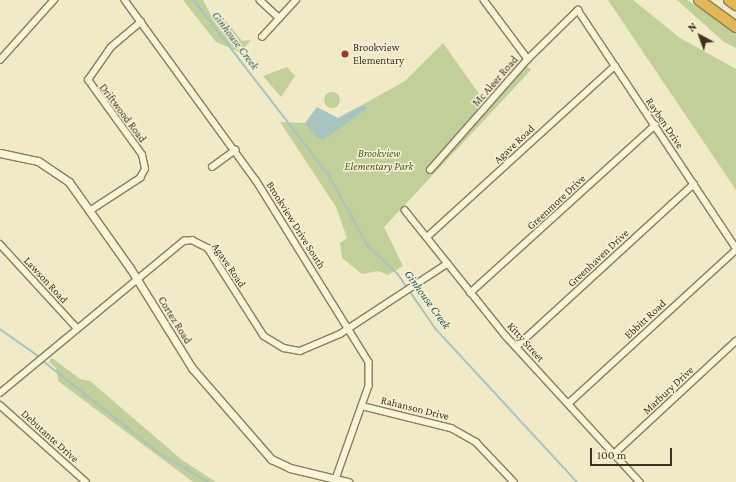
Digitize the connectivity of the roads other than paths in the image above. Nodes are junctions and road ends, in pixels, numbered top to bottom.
1 (54, 0) edge
2 (126, 0) edge
3 (260, 0) edge
4 (296, 0) edge
5 (484, 0) edge
6 (699, 0) edge
7 (729, 0) edge
8 (736, 5) edge
9 (578, 10) joint
10 (279, 18) junction
11 (142, 22) junction
12 (736, 27) edge
13 (262, 37) dead end
14 (528, 59) junction
15 (0, 60) edge
16 (615, 66) junction
17 (655, 125) junction
18 (235, 150) junction
19 (0, 153) edge
20 (212, 167) dead end
21 (430, 170) dead end
22 (694, 184) junction
23 (91, 210) junction
24 (405, 210) dead end
25 (427, 237) junction
26 (0, 244) edge
27 (736, 249) edge
28 (447, 264) junction
29 (136, 280) junction
30 (470, 294) junction
31 (77, 328) junction
32 (349, 328) junction
33 (736, 341) edge
34 (516, 346) junction
35 (0, 393) edge
36 (569, 403) junction
37 (0, 405) edge
38 (362, 406) junction
39 (614, 453) junction
40 (336, 481) edge
41 (86, 482) edge
42 (348, 482) edge
43 (514, 482) edge
44 (640, 482) edge

1 - 15 street
2 - 11 street, Brookview Drive South
3 - 10 street
4 - 10 street
5 - 14 street
6 - 12 highway
7 - 8 highway
9 - 14 street, Mc Aleer Road
9 - 16 street, Rayben Drive
10 - 13 street
11 - 18 street, Brookview Drive South
11 - 23 street, Driftwood Road
14 - 21 street, Mc Aleer Road
16 - 17 street, Rayben Drive
16 - 25 street, Agave Road
17 - 22 street, Rayben Drive
17 - 30 street, Greenmore Drive
18 - 20 street
18 - 32 street, Brookview Drive South
19 - 23 street, Cortez Road
22 - 27 street, Rayben Drive
22 - 34 street, Greenhaven Drive
23 - 29 street, Cortez Road
24 - 25 street, Kitty Street
25 - 28 street, Kitty Street
26 - 31 street, Lawson Road
27 - 36 street, Ebbitt Road
28 - 30 street, Kitty Street
28 - 32 street, Agave Road
29 - 31 street, Agave Road
29 - 32 street, Agave Road
29 - 40 street, Cortez Road
30 - 34 street, Kitty Street
31 - 35 street, Agave Road
32 - 38 street, Brookview Drive South
33 - 39 street, Marbury Drive
34 - 36 street, Kitty Street
36 - 39 street, Kitty Street
37 - 41 street, Debutante Drive
38 - 40 street, Brookview Drive South
38 - 43 street, Rahanson Drive
39 - 44 street, Kitty Street
40 - 42 street, Cortez Road

